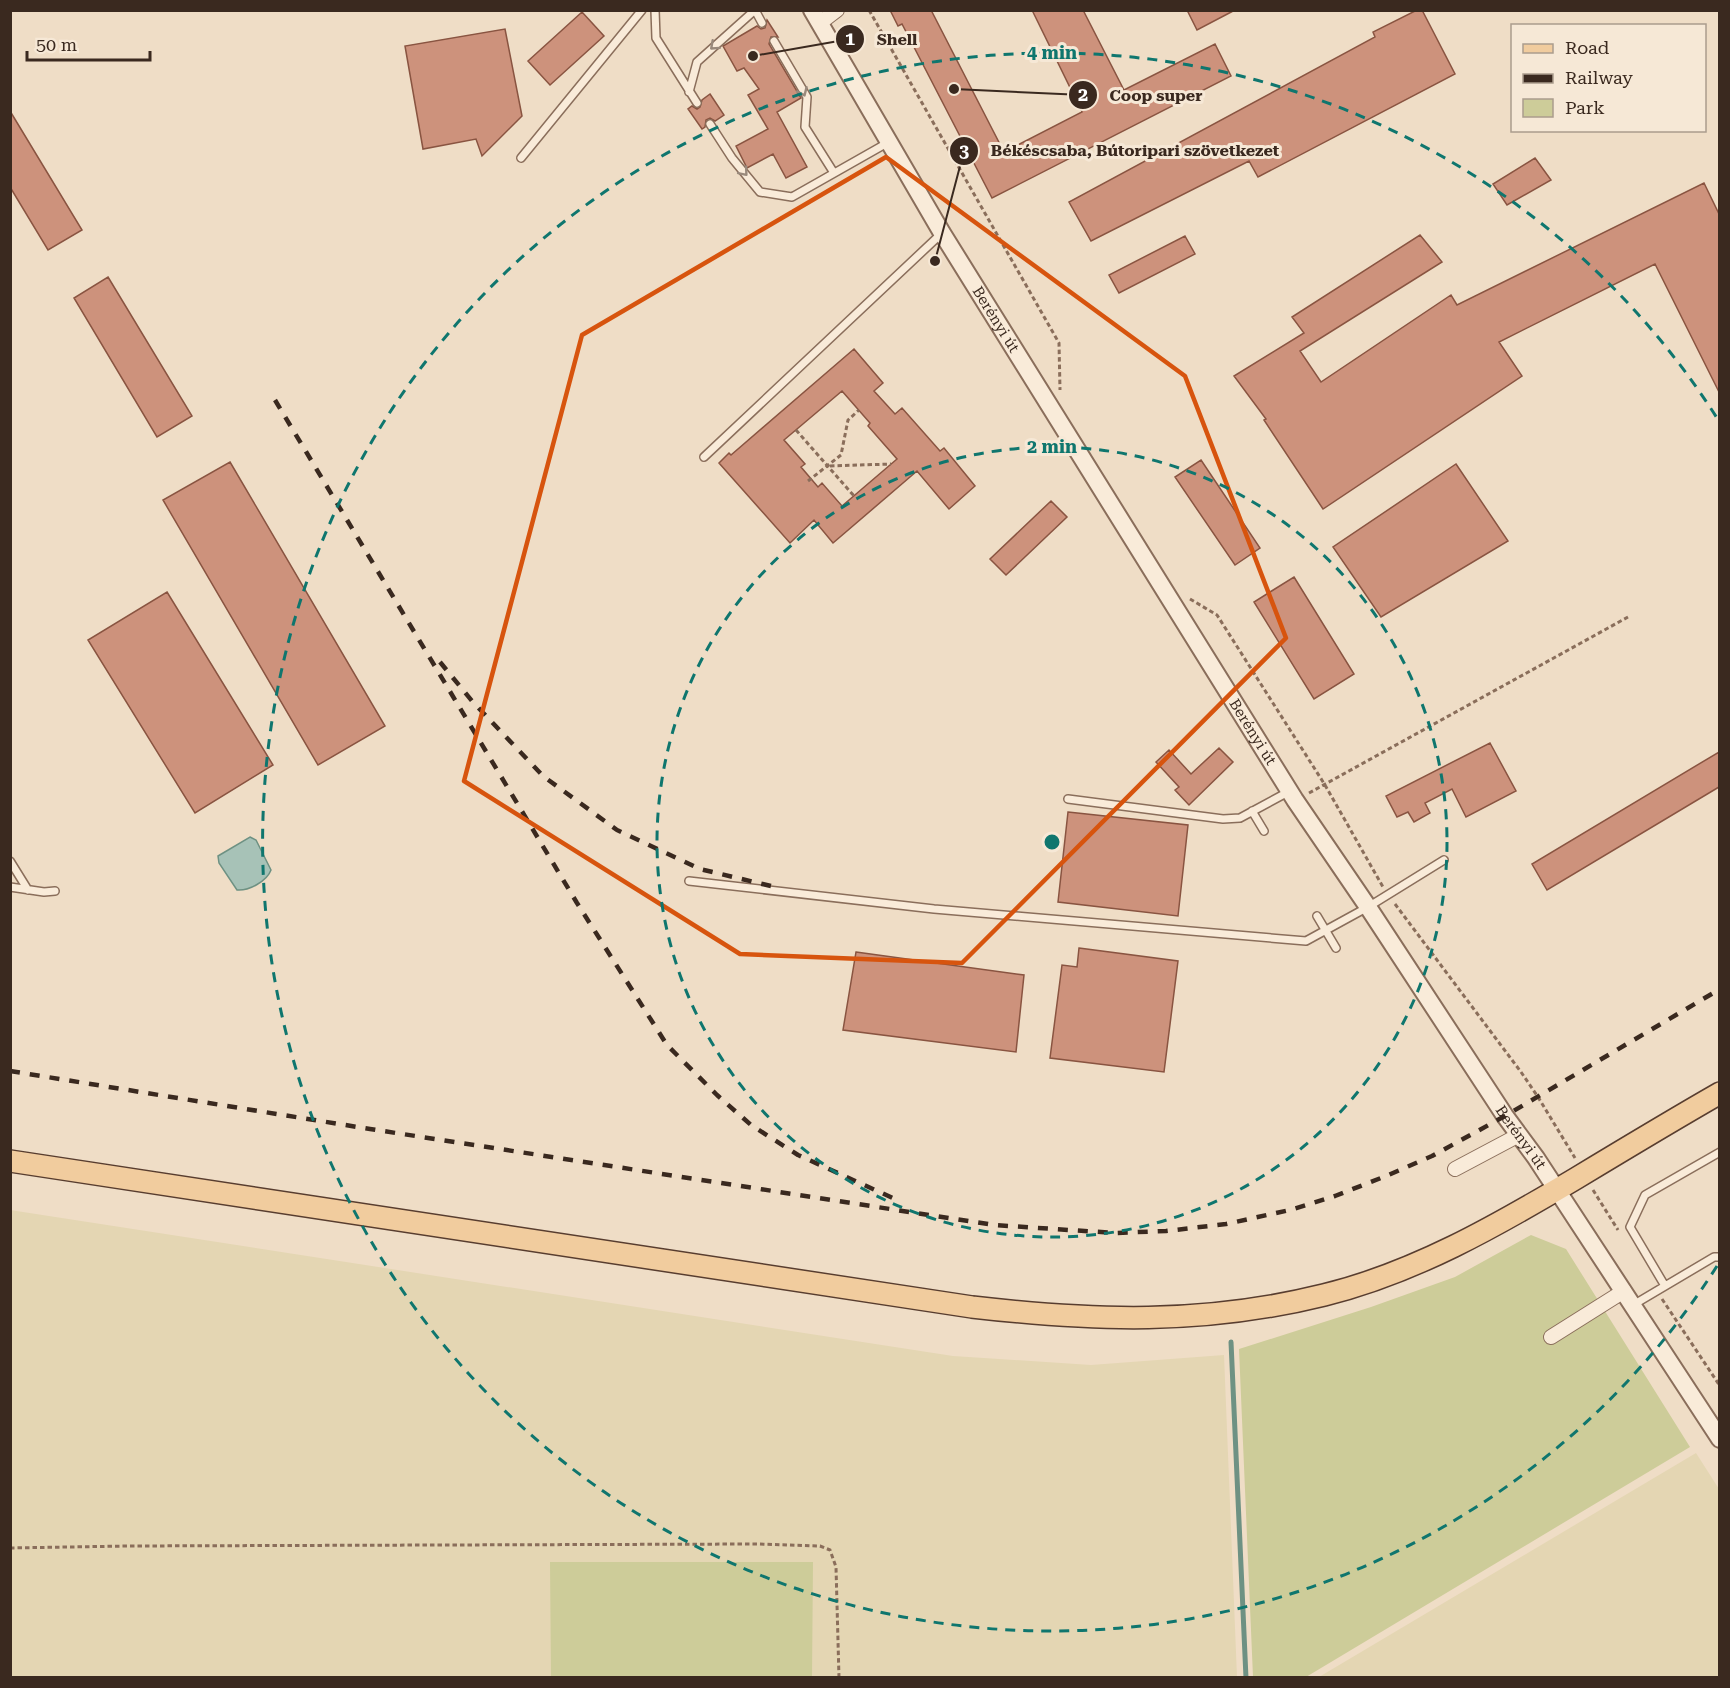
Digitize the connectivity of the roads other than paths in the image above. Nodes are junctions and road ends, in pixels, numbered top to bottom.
1 (642, 10) edge
2 (655, 10) edge
3 (755, 10) edge
4 (837, 10) edge
5 (816, 17) edge
6 (762, 23) dead end
7 (774, 41) dead end
8 (689, 92) junction
9 (697, 103) dead end
10 (710, 124) dead end
11 (890, 141) junction
12 (521, 158) dead end
13 (834, 173) junction
14 (942, 233) junction
15 (704, 457) dead end
16 (1293, 796) junction
17 (1068, 799) dead end
18 (1252, 812) junction
19 (1264, 831) dead end
20 (1444, 860) dead end
21 (10, 861) edge
22 (689, 881) dead end
23 (10, 887) edge
24 (28, 890) junction
25 (55, 891) dead end
26 (1368, 907) junction
27 (1317, 916) dead end
28 (1325, 930) junction
29 (1336, 948) dead end
30 (1719, 1093) edge
31 (1519, 1135) junction
32 (1719, 1152) edge
33 (10, 1161) edge
34 (1455, 1169) dead end
35 (1557, 1190) junction
36 (1719, 1257) edge
37 (1665, 1286) junction
38 (1629, 1298) junction
39 (1551, 1336) dead end
40 (1719, 1439) edge

1 - 12 lane
2 - 8 lane
3 - 6 lane
3 -> 8 lane
4 - 5 street
5 - 11 street, Berényi út
7 -> 13 lane
8 - 9 lane
10 -> 13 lane
11 - 13 lane
11 - 14 street, Berényi út
14 - 15 lane
14 - 16 street, Berényi út
16 - 18 lane
16 - 26 street, Berényi út
17 - 18 lane
18 - 19 lane
20 - 26 lane
21 - 24 lane
22 - 28 lane
23 - 24 lane
24 - 25 lane
26 - 28 lane
26 - 31 street, Berényi út
27 - 28 lane
28 - 29 lane
30 - 35 main road
31 - 34 street
31 - 35 street, Berényi út
32 - 37 lane
33 - 35 main road
35 - 38 street, Berényi út
36 - 37 lane
37 - 38 lane
38 - 39 street
38 - 40 street, Berényi út

